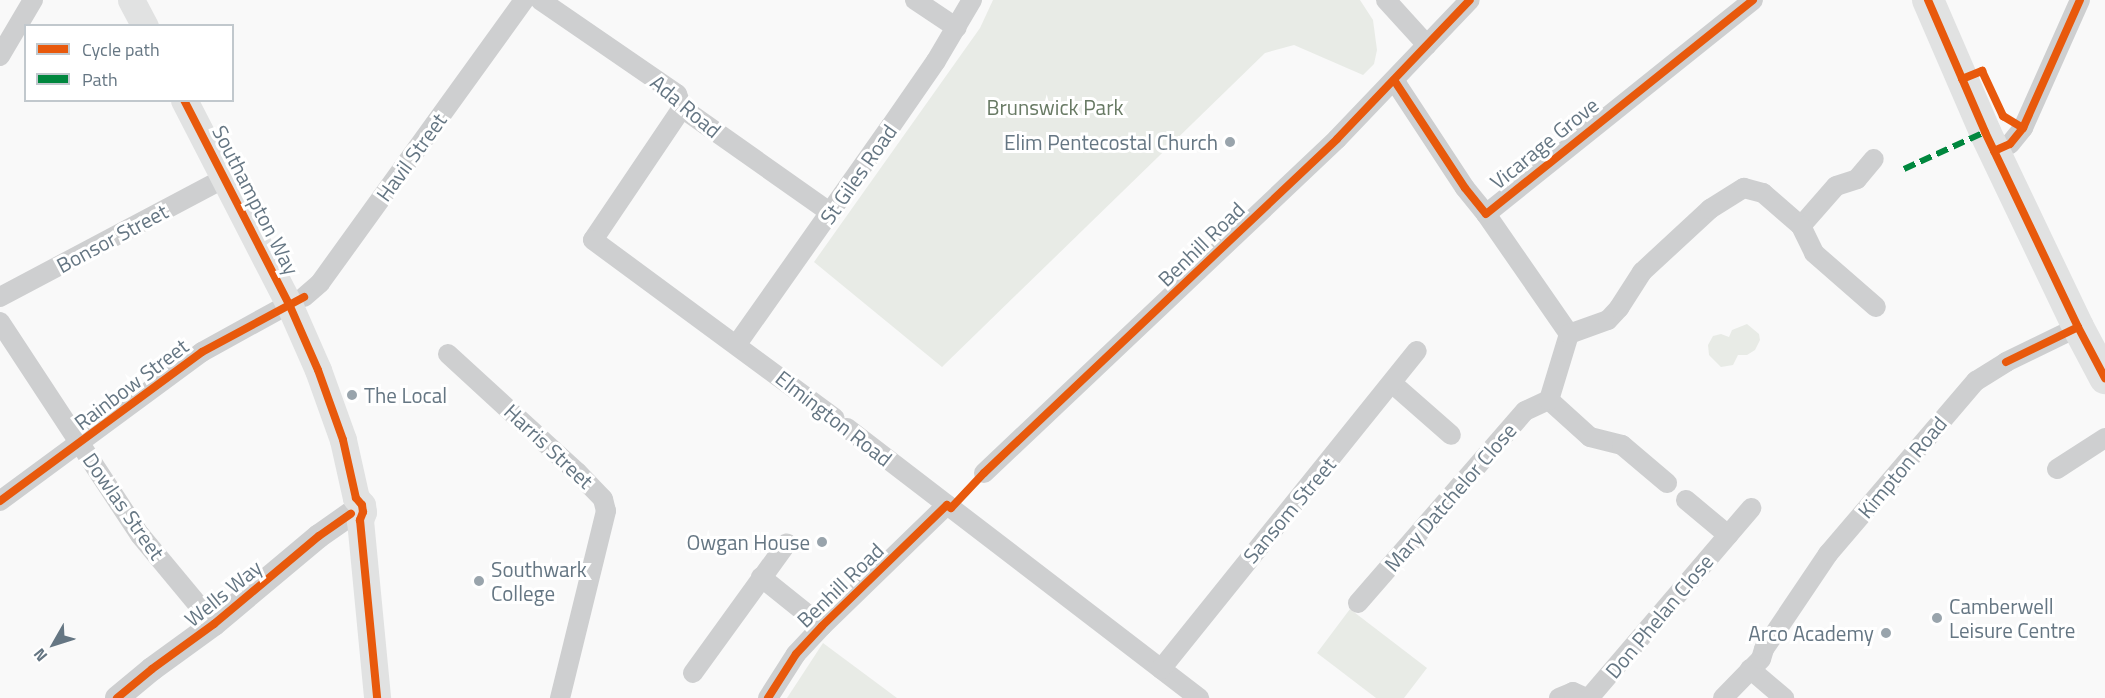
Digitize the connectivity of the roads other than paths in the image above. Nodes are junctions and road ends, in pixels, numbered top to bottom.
1 (33, 0) edge
2 (131, 0) edge
3 (524, 0) edge
4 (540, 0) edge
5 (915, 0) edge
6 (972, 0) edge
7 (1386, 0) edge
8 (1470, 0) edge
9 (1753, 0) edge
10 (1928, 0) edge
11 (2080, 0) edge
12 (144, 24) edge
13 (957, 28) junction
14 (1426, 45) junction
15 (0, 56) edge
16 (1394, 80) junction
17 (185, 102) edge
18 (682, 108) junction
19 (1994, 151) junction
20 (1874, 159) dead end
21 (225, 178) junction
22 (831, 213) junction
23 (1486, 214) junction
24 (1801, 226) junction
25 (0, 297) edge
26 (297, 300) junction
27 (1876, 307) dead end
28 (0, 322) edge
29 (2078, 327) junction
30 (1569, 333) junction
31 (737, 344) junction
32 (1417, 351) dead end
33 (447, 354) dead end
34 (2105, 378) edge
35 (1393, 384) junction
36 (1549, 400) junction
37 (1451, 435) dead end
38 (2105, 438) edge
39 (80, 444) junction
40 (2057, 469) dead end
41 (984, 474) dead end
42 (1667, 483) dead end
43 (1686, 500) dead end
44 (0, 501) edge
45 (947, 505) junction
46 (1752, 508) dead end
47 (356, 510) junction
48 (1728, 535) junction
49 (787, 543) dead end
50 (761, 577) junction
51 (1358, 603) dead end
52 (214, 624) junction
53 (822, 626) junction
54 (1161, 669) junction
55 (1750, 669) junction
56 (693, 673) dead end
57 (117, 698) edge
58 (377, 698) edge
59 (560, 698) edge
60 (768, 698) edge
61 (1199, 698) edge
62 (1559, 698) edge
63 (1588, 698) edge
64 (1723, 698) edge
65 (1785, 698) edge

1 - 15 street
2 - 12 main road
3 - 26 street, Havil Street
4 - 18 street, Ada Road
5 - 13 street
6 - 13 street, St Giles Road
7 - 14 street
8 - 14 street, Benhill Road
9 - 23 street, Vicarage Grove
10 - 19 highway
11 - 19 street
13 - 22 street, St Giles Road
14 - 16 street, Benhill Road
16 - 23 street, Vicarage Grove
16 - 41 street, Benhill Road
17 - 21 main road, Southampton Way
18 - 22 street, Ada Road
18 - 31 street, Elmington Road
19 - 29 highway
20 - 24 street
21 - 25 street, Bonsor Street
21 - 26 main road, Southampton Way
22 - 31 street, St Giles Road
23 - 30 street, Vicarage Grove
24 - 27 street
24 - 30 street
26 - 39 street, Rainbow Street
26 - 47 main road, Southampton Way
28 - 39 street, Dowlas Street
29 - 34 highway
29 - 55 street, Kimpton Road
30 - 36 street
31 - 45 street, Elmington Road
32 - 35 street, Sansom Street
33 - 59 street, Harris Street
35 - 37 street
35 - 54 street, Sansom Street
36 - 42 street
36 - 51 street, Mary Datchelor Close
38 - 40 street
39 - 44 street, Rainbow Street
39 - 52 street, Dowlas Street
43 - 48 street, Don Phelan Close
45 - 53 street, Benhill Road
45 - 54 street, Elmington Road
46 - 48 street, Don Phelan Close
47 - 52 street, Wells Way
47 - 58 main road, Southampton Way
48 - 63 street, Don Phelan Close
49 - 50 street
50 - 53 street
50 - 56 street
52 - 57 street, Wells Way
53 - 60 street, Benhill Road
54 - 61 street, Elmington Road
55 - 64 street, Kimpton Road
55 - 65 street
62 - 63 street, Don Phelan Close

